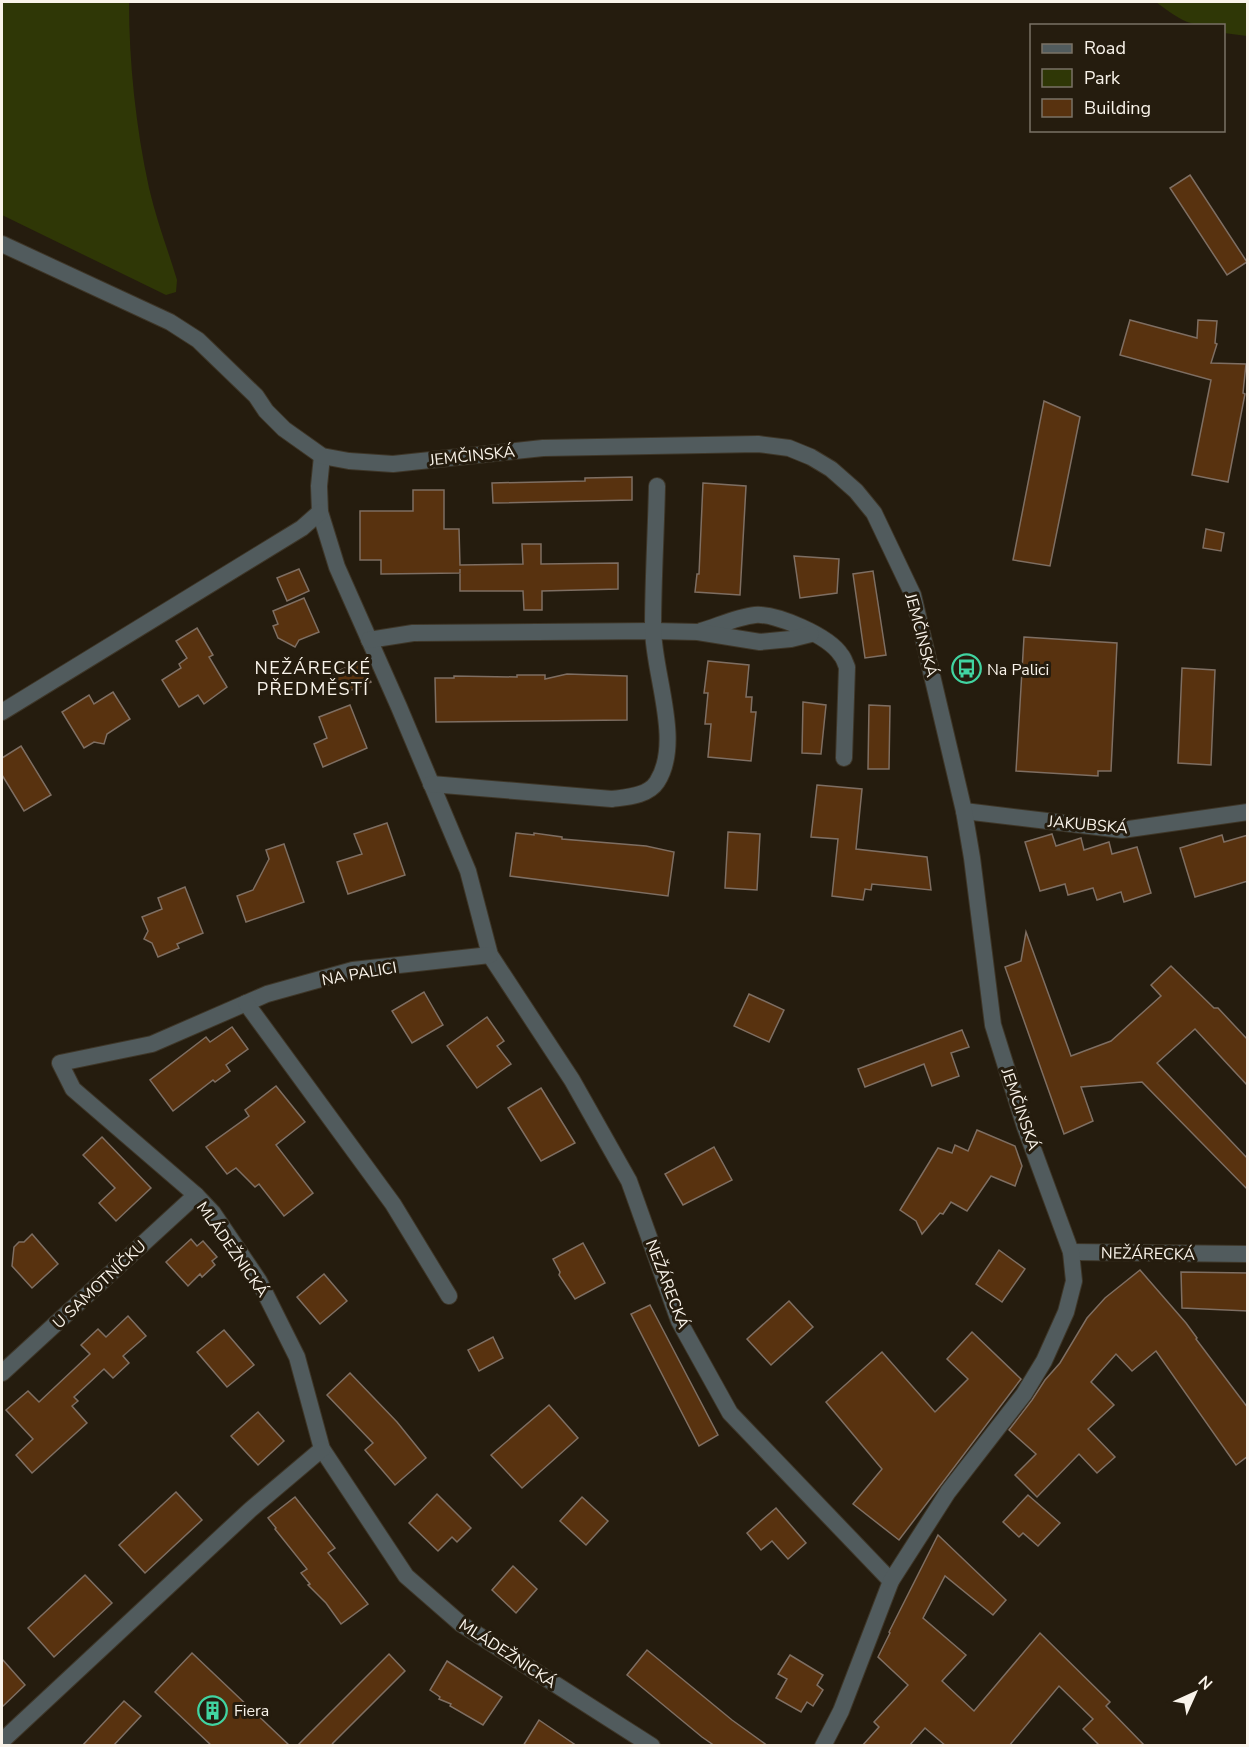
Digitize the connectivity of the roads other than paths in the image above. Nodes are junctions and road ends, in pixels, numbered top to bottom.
1 (2, 244) edge
2 (322, 456) junction
3 (657, 486) dead end
4 (320, 512) junction
5 (653, 631) junction
6 (698, 632) junction
7 (811, 634) junction
8 (369, 640) junction
9 (2, 712) edge
10 (844, 758) dead end
11 (432, 784) junction
12 (964, 811) junction
13 (1248, 812) edge
14 (490, 955) junction
15 (246, 1003) junction
16 (60, 1063) joint
17 (196, 1195) junction
18 (1071, 1252) junction
19 (1248, 1254) edge
20 (449, 1296) dead end
21 (2, 1373) edge
22 (322, 1449) junction
23 (891, 1581) junction
24 (2, 1741) edge
25 (652, 1746) edge
26 (824, 1746) edge

1 - 2 street
2 - 4 street
2 - 12 street, JEMČINSKÁ
3 - 5 street
4 - 8 street
4 - 9 street
5 - 6 street
5 - 8 street
5 - 11 street
6 - 7 street
6 - 7 street
7 - 10 street
8 - 11 street
11 - 14 street
12 - 13 street, JAKUBSKÁ
12 - 18 street, JEMČINSKÁ
14 - 15 street, NA PALICI
14 - 23 street, NEŽÁRECKÁ
15 - 16 street, NA PALICI
15 - 20 street
16 - 17 street, MLÁDEŽNICKÁ
17 - 21 street, U SAMOTNÍČKU
17 - 22 street, MLÁDEŽNICKÁ
18 - 19 street, NEŽÁRECKÁ
18 - 23 street
22 - 24 street
22 - 25 street, MLÁDEŽNICKÁ
23 - 26 street

